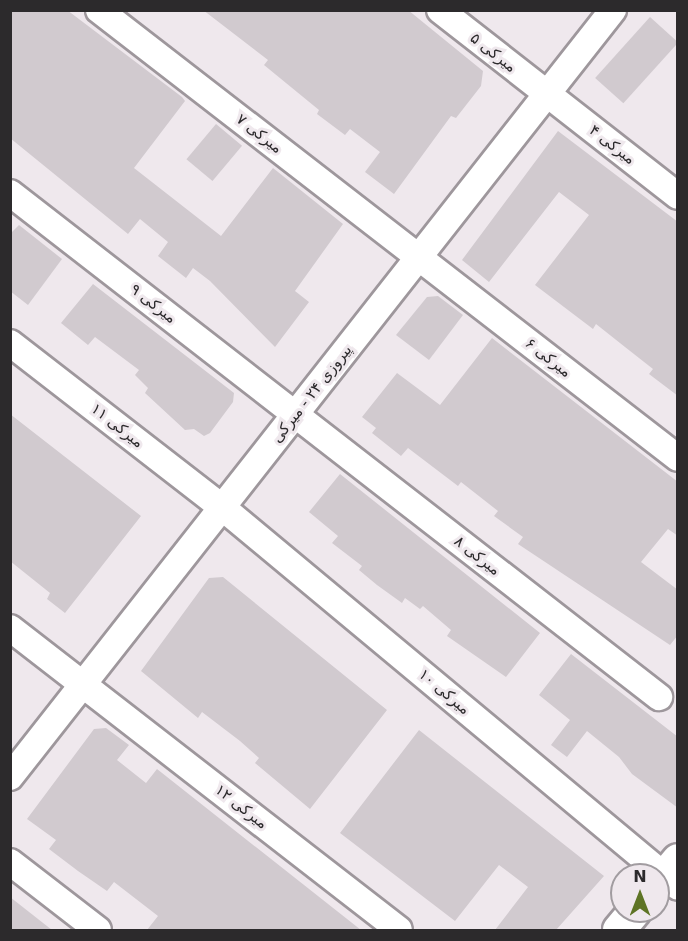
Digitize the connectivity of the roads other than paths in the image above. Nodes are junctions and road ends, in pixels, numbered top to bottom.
1 (99, 10) edge
2 (440, 10) edge
3 (614, 10) edge
4 (547, 94) junction
5 (10, 193) edge
6 (678, 196) edge
7 (419, 257) junction
8 (10, 343) edge
9 (295, 415) junction
10 (678, 458) edge
11 (223, 508) junction
12 (10, 628) edge
13 (83, 684) junction
14 (658, 697) dead end
15 (10, 777) edge
16 (10, 862) edge
17 (652, 863) edge
18 (98, 930) edge
19 (399, 930) edge

1 - 7 street, میرکی ۷
2 - 4 street, میرکی ۵
3 - 4 street, پیروزی ۲۴ - میرکی
4 - 6 street, میرکی ۴
4 - 7 street, پیروزی ۲۴ - میرکی
5 - 9 street, میرکی ۹
7 - 9 street, پیروزی ۲۴ - میرکی
7 - 10 street, میرکی ۶
8 - 11 street, میرکی ۱۱
9 - 11 street, پیروزی ۲۴ - میرکی
9 - 14 street, میرکی ۸
11 - 13 street, پیروزی ۲۴ - میرکی
11 - 17 street, میرکی ۱۰
12 - 13 street, میرکی ۱۲
13 - 15 street, پیروزی ۲۴ - میرکی
13 - 19 street, میرکی ۱۲
16 - 18 street

